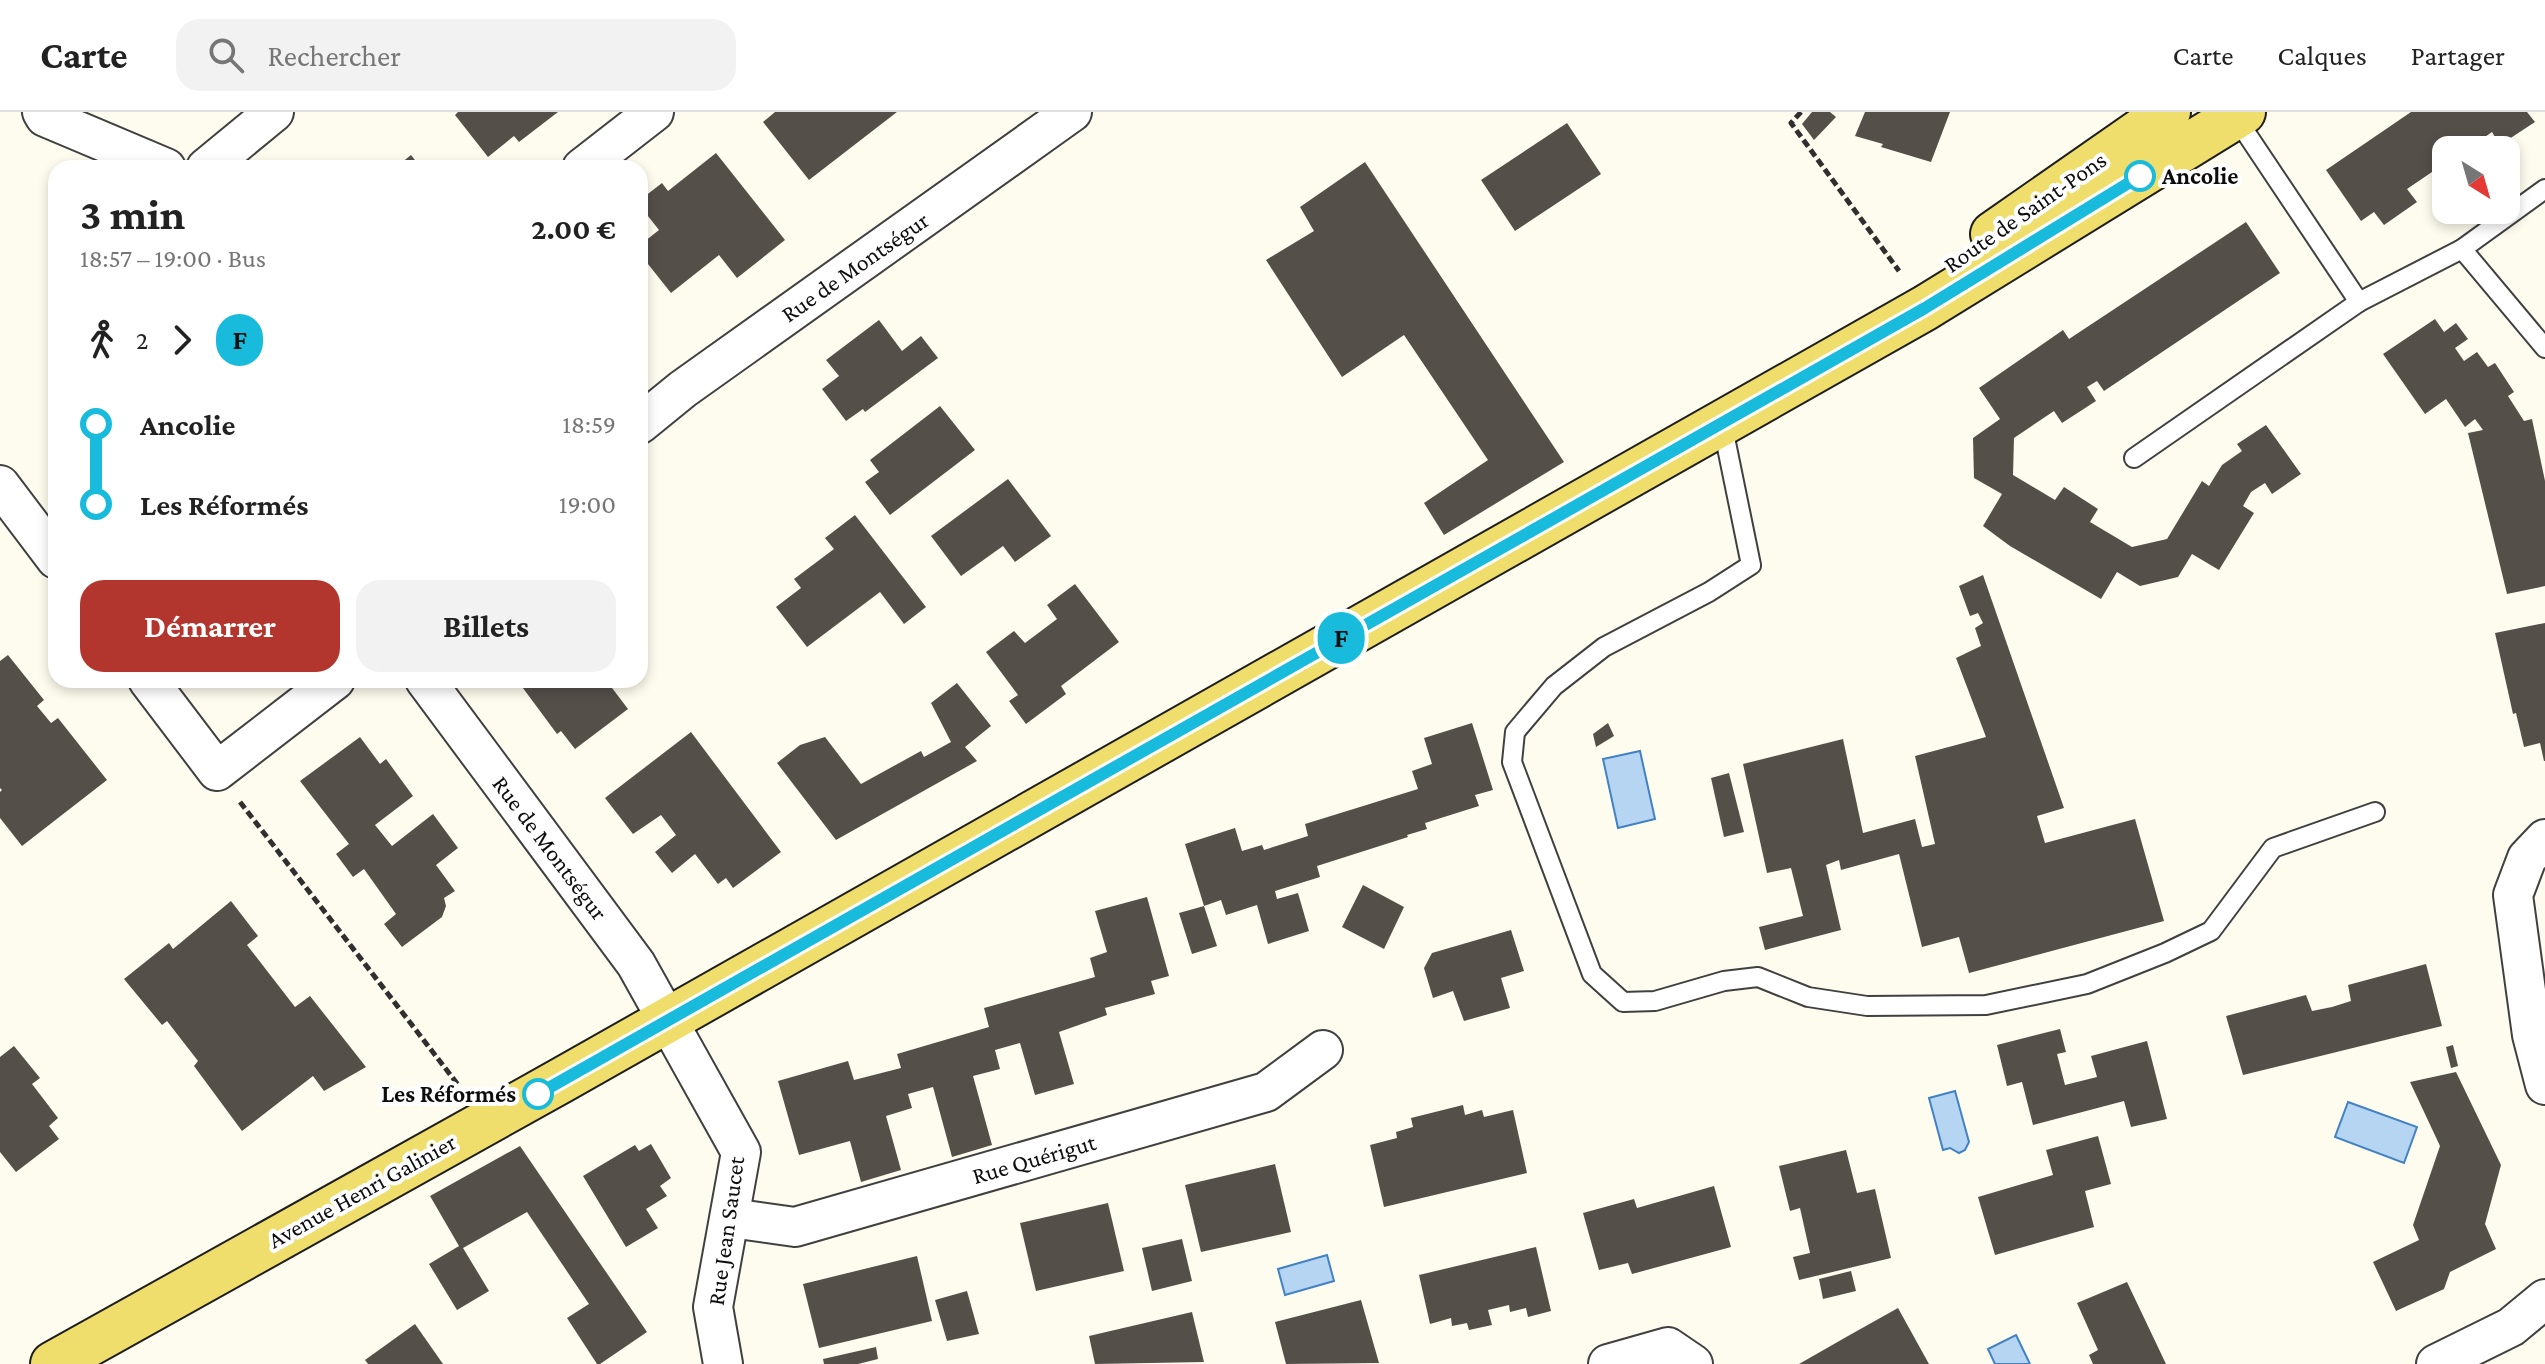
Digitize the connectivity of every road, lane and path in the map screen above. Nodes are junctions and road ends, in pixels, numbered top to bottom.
1 (42, 112) edge
2 (274, 112) edge
3 (654, 112) edge
4 (1072, 112) edge
5 (1801, 112) edge
6 (2168, 112) edge
7 (2237, 114) edge
8 (147, 160) edge
9 (216, 160) edge
10 (592, 160) edge
11 (2545, 189) edge
12 (2462, 249) junction
13 (1913, 290) junction
14 (2359, 302) junction
15 (2545, 348) edge
16 (1739, 413) junction
17 (648, 417) edge
18 (2134, 458) dead end
19 (0, 485) edge
20 (48, 548) edge
21 (154, 688) edge
22 (325, 688) edge
23 (431, 688) edge
24 (217, 771) junction
25 (2375, 812) dead end
26 (2545, 839) edge
27 (668, 1020) junction
28 (1323, 1050) dead end
29 (2545, 1085) edge
30 (487, 1121) junction
31 (731, 1218) junction
32 (2545, 1299) edge
33 (53, 1364) edge
34 (723, 1364) edge
35 (1608, 1364) edge
36 (1693, 1364) edge
37 (2436, 1364) edge

1 - 8 street
2 - 9 street
3 - 10 street
4 - 17 street, Rue de Montségur
5 - 13 path
6 - 13 main road, Route de Saint-Pons
7 - 14 lane
7 - 16 main road, Route de Saint-Pons
11 - 12 lane
12 - 14 lane
12 - 15 lane
13 - 16 main road, Route de Saint-Pons
14 - 18 lane
16 - 25 lane
16 - 27 main road, Avenue Henri Galinier
19 - 20 street
21 - 24 street
22 - 24 street
23 - 27 street, Rue de Montségur
24 - 30 path
26 - 29 street
27 - 30 main road, Avenue Henri Galinier
27 - 31 street, Rue Jean Saucet
28 - 31 street, Rue Quérigut
30 - 33 main road, Avenue Henri Galinier
31 - 34 street, Rue Jean Saucet
32 - 37 street
35 - 36 street

